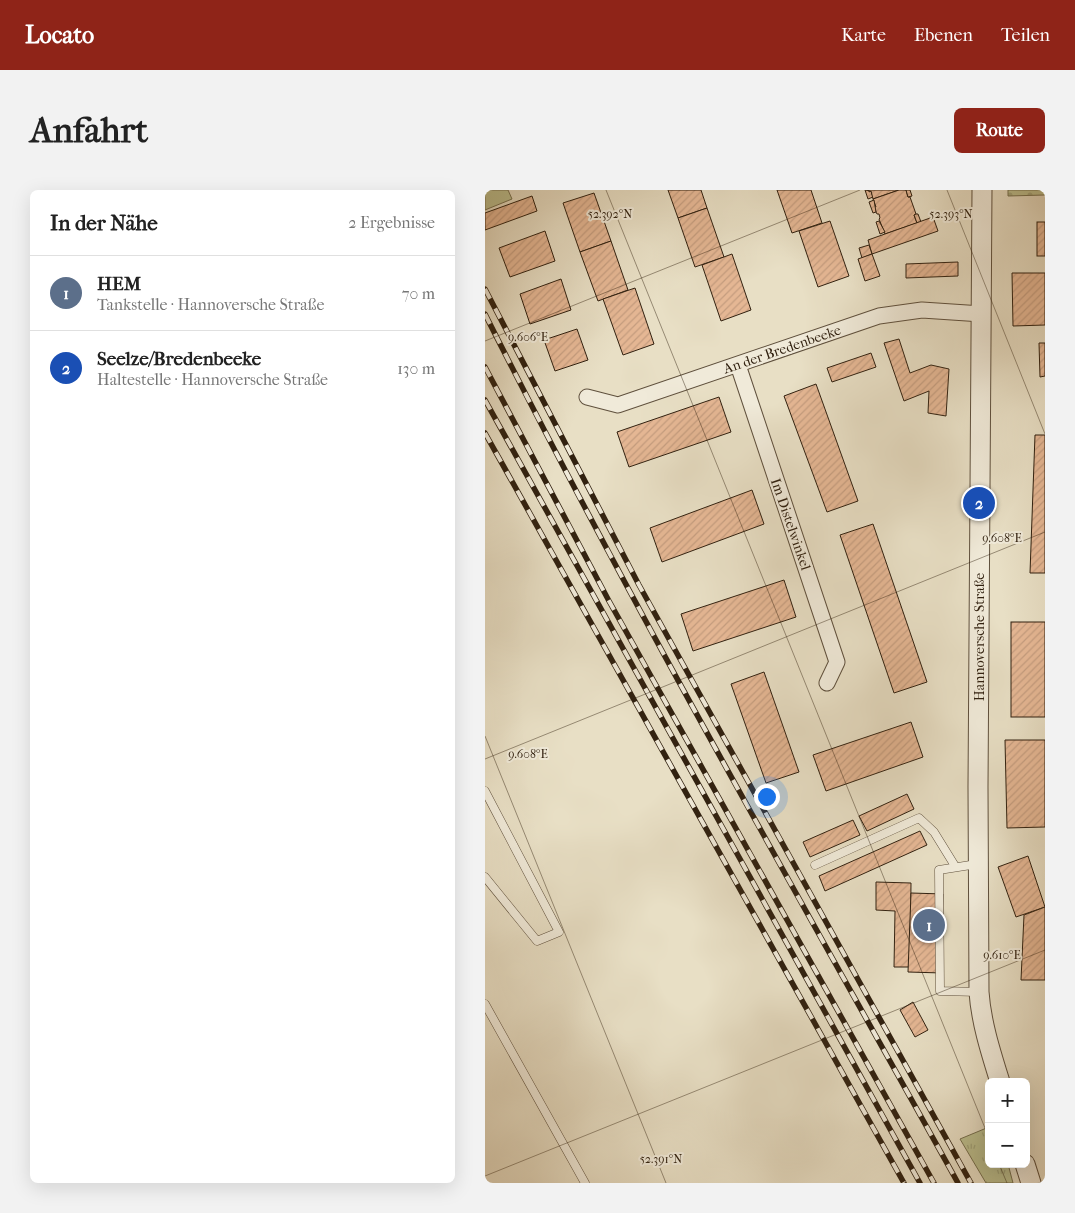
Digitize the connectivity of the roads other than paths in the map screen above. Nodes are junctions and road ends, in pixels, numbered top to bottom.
1 (982, 190) edge
2 (982, 314) junction
3 (738, 365) junction
4 (587, 396) dead end
5 (827, 683) dead end
6 (485, 790) edge
7 (977, 864) junction
8 (815, 865) dead end
9 (955, 866) junction
10 (485, 877) edge
11 (979, 992) junction
12 (485, 1004) edge
13 (999, 1078) edge
14 (1026, 1168) edge
15 (585, 1183) edge
16 (1031, 1183) edge

1 - 2 street, Hannoversche Straße
2 - 3 street, An der Bredenbeeke
2 - 7 street, Hannoversche Straße
3 - 4 street, An der Bredenbeeke
3 - 5 street, Im Distelwinkel
6 - 10 lane
7 - 9 lane
7 - 11 street, Hannoversche Straße
8 - 9 lane
9 - 11 lane
11 - 13 street, Hannoversche Straße
12 - 15 lane
14 - 16 street

